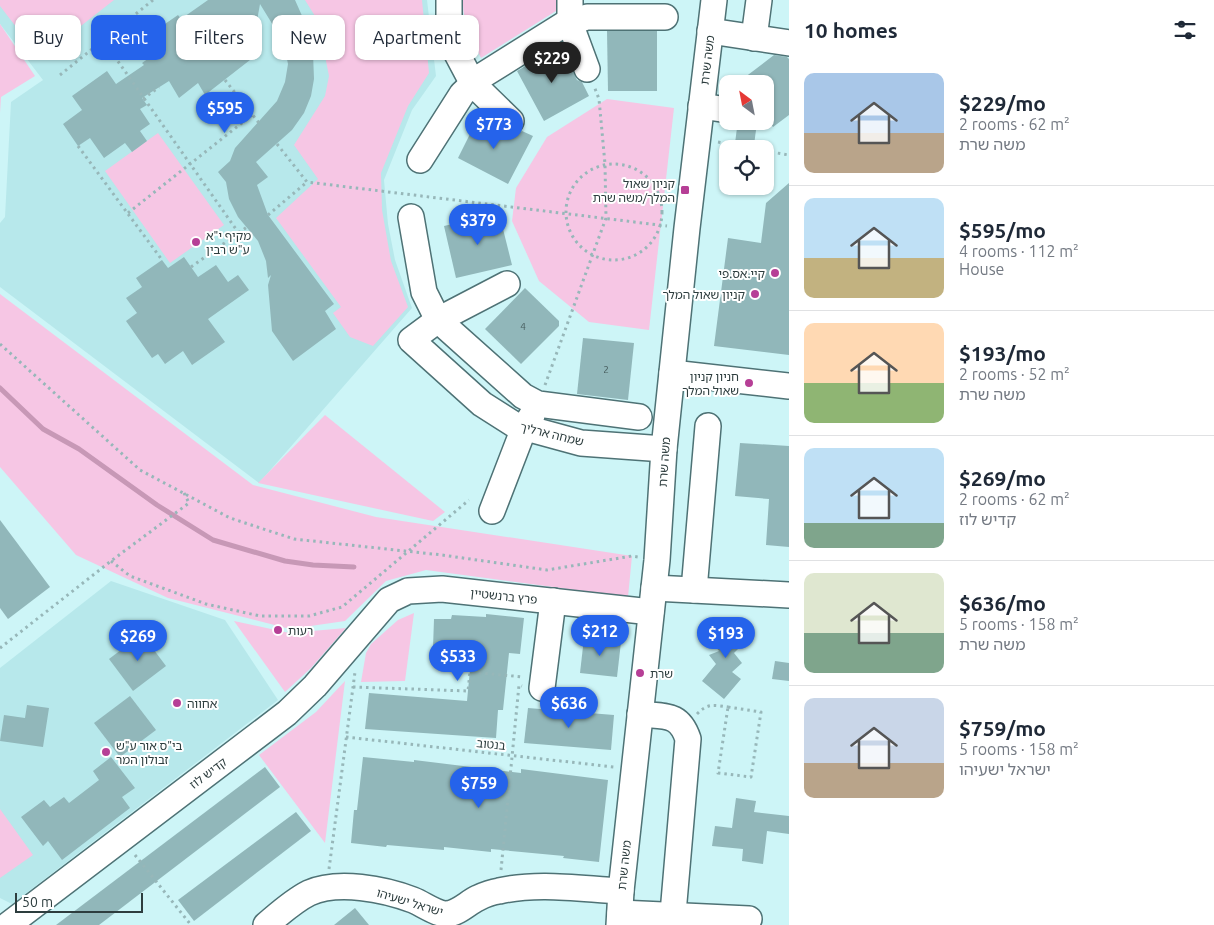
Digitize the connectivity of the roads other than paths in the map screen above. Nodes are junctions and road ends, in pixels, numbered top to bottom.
1 (449, 0) edge
2 (714, 0) edge
3 (759, 0) edge
4 (570, 12) edge
5 (665, 17) dead end
6 (710, 31) junction
7 (754, 38) junction
8 (789, 43) edge
9 (588, 69) road end
10 (473, 84) junction
11 (701, 106) junction
12 (719, 109) edge
13 (511, 121) dead end
14 (420, 160) dead end
15 (411, 217) dead end
16 (507, 284) dead end
17 (438, 320) junction
18 (672, 373) junction
19 (789, 386) edge
20 (538, 404) junction
21 (639, 416) dead end
22 (708, 426) dead end
23 (524, 428) junction
24 (664, 449) junction
25 (492, 511) dead end
26 (654, 588) junction
27 (694, 590) junction
28 (789, 595) edge
29 (389, 600) joint
30 (553, 601) junction
31 (651, 612) junction
32 (534, 684) road end
33 (640, 714) junction
34 (620, 910) edge
35 (749, 919) dead end
36 (448, 920) edge
37 (673, 920) edge
38 (8, 925) edge
39 (266, 925) edge

1 - 10 street
2 - 6 street, משה שרת
3 - 7 street
4 - 5 street
4 - 9 street
4 - 10 street
6 - 7 street
6 - 11 street, משה שרת
7 - 8 street
10 - 13 street
10 - 14 street
11 - 12 street
11 - 18 street, משה שרת
15 - 17 street
16 - 17 street
17 - 20 street
17 - 23 street, שמחה ארליך
18 - 19 street
18 - 24 street, משה שרת
20 - 21 street
20 - 23 street
22 - 27 street
23 - 24 street, שמחה ארליך
23 - 25 street
24 - 26 street, משה שרת
26 - 27 street
26 - 31 street, משה שרת
27 - 28 street
29 - 30 street, פרץ ברנשטיין
29 - 38 street, קדיש לוז
30 - 31 street, פרץ ברנשטיין
30 - 32 street
31 - 33 street, משה שרת
33 - 34 street, משה שרת
33 - 37 street
34 - 36 street, ישראל ישעיהו
34 - 37 street, ישראל ישעיהו
35 - 37 street, ישראל ישעיהו
36 - 39 street, ישראל ישעיהו

